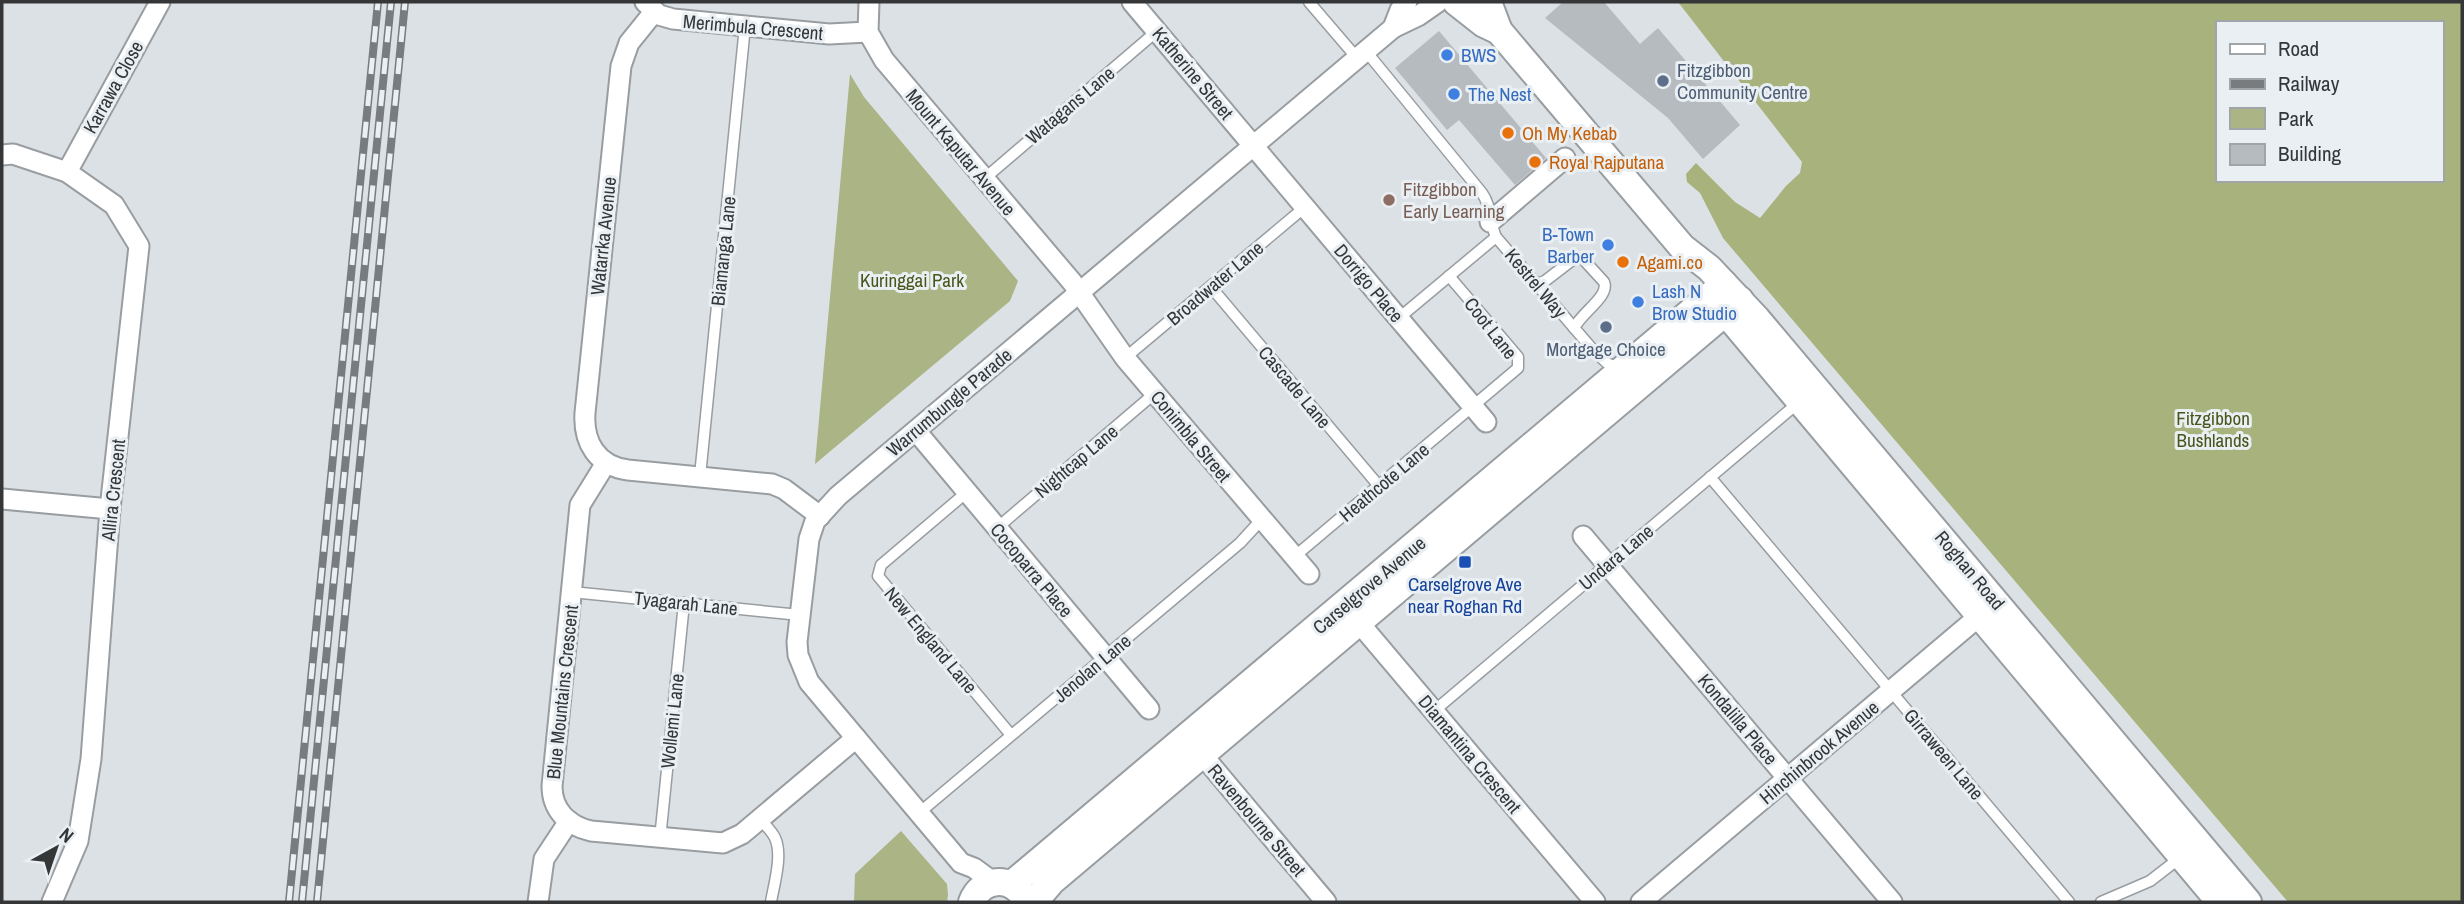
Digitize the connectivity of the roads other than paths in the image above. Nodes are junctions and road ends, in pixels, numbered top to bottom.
1 (160, 2) edge
2 (869, 2) edge
3 (1132, 2) edge
4 (1309, 2) edge
5 (1407, 2) edge
6 (1438, 2) edge
7 (1448, 2) edge
8 (1457, 2) edge
9 (1489, 2) edge
10 (649, 7) edge
11 (746, 26) junction
12 (1393, 28) junction
13 (1157, 31) junction
14 (1499, 31) junction
15 (868, 32) junction
16 (1361, 54) junction
17 (1253, 145) junction
18 (2, 155) edge
19 (1564, 158) dead end
20 (67, 172) junction
21 (983, 179) junction
22 (1305, 207) junction
23 (1493, 229) junction
24 (1449, 276) junction
25 (1536, 284) junction
26 (1210, 287) junction
27 (1079, 293) junction
28 (1725, 298) junction
29 (1399, 318) junction
30 (1574, 328) junction
31 (1125, 358) junction
32 (1623, 370) junction
33 (1154, 393) junction
34 (1798, 402) junction
35 (1480, 414) junction
36 (916, 431) junction
37 (606, 463) junction
38 (701, 476) junction
39 (1710, 477) junction
40 (1379, 486) junction
41 (967, 492) junction
42 (2, 499) edge
43 (110, 509) junction
44 (820, 516) junction
45 (1262, 519) junction
46 (997, 528) junction
47 (1583, 536) dead end
48 (1294, 557) junction
49 (1607, 564) junction
50 (1309, 574) dead end
51 (572, 592) junction
52 (684, 603) junction
53 (1988, 609) junction
54 (1351, 614) junction
55 (800, 615) junction
56 (1105, 657) junction
57 (1890, 691) junction
58 (1149, 709) dead end
59 (1434, 711) junction
60 (1011, 735) junction
61 (856, 738) junction
62 (1195, 746) junction
63 (1788, 778) junction
64 (919, 814) junction
65 (760, 819) junction
66 (569, 821) junction
67 (660, 839) junction
68 (2182, 857) junction
69 (996, 893) edge
70 (52, 902) edge
71 (538, 902) edge
72 (771, 902) edge
73 (1034, 902) edge
74 (1326, 902) edge
75 (1595, 902) edge
76 (1641, 902) edge
77 (1892, 902) edge
78 (2069, 902) edge
79 (2101, 902) edge
80 (2220, 902) edge
81 (2248, 902) edge

1 - 20 street, Karrawa Close
2 - 15 street
3 - 13 street, Katherine Street
4 - 16 lane, Kestrel Way
5 - 12 street, Warrumbungle Parade
6 - 12 street, Warrumbungle Parade
7 - 8 main road
8 - 14 main road, Roghan Road
9 - 14 main road, Roghan Road
10 - 11 street, Merimbula Crescent
10 - 37 street, Watarrka Avenue
11 - 15 street, Merimbula Crescent
11 - 38 lane, Biamanga Lane
12 - 16 street, Warrumbungle Parade
13 - 17 street, Katherine Street
13 - 21 lane, Watagans Lane
14 - 28 main road, Roghan Road
15 - 21 street, Mount Kaputar Avenue
16 - 17 street, Warrumbungle Parade
16 - 23 lane, Kestrel Way
17 - 22 street, Dorrigo Place
17 - 27 street, Warrumbungle Parade
18 - 20 street, Allira Crescent
19 - 23 street
20 - 43 street, Allira Crescent
21 - 27 street, Mount Kaputar Avenue
22 - 26 lane, Broadwater Lane
22 - 29 street, Dorrigo Place
23 - 24 lane
23 - 25 lane, Kestrel Way
24 - 29 lane
24 - 35 lane, Coot Lane
25 - 30 lane, Kestrel Way
25 - 30 lane
26 - 31 lane, Broadwater Lane
26 - 40 lane, Cascade Lane
27 - 31 street, Conimbla Street
27 - 36 street, Warrumbungle Parade
28 - 32 main road, Carselgrove Avenue
28 - 34 main road, Roghan Road
28 - 53 main road, Roghan Road
28 - 54 main road, Carselgrove Avenue
29 - 35 street, Dorrigo Place
30 - 32 lane, Kestrel Way
31 - 33 street, Conimbla Street
32 - 54 main road, Carselgrove Avenue
33 - 45 street, Conimbla Street
33 - 46 lane, Nightcap Lane
34 - 39 lane, Undara Lane
34 - 53 main road, Roghan Road
35 - 40 lane, Heathcote Lane
36 - 41 street, Cocoparra Place
36 - 44 street, Warrumbungle Parade
37 - 38 street
37 - 51 street, Blue Mountains Crescent
38 - 44 street
39 - 49 lane, Undara Lane
39 - 57 lane, Girraween Lane
40 - 48 lane, Heathcote Lane
41 - 46 street, Cocoparra Place
41 - 60 lane, New England Lane
42 - 43 street
43 - 70 street, Allira Crescent
44 - 55 street, Warrumbungle Parade
45 - 48 street, Conimbla Street
45 - 56 lane, Jenolan Lane
46 - 56 street, Cocoparra Place
47 - 49 street, Kondalilla Place
48 - 50 street, Conimbla Street
49 - 59 lane, Undara Lane
49 - 63 street, Kondalilla Place
51 - 52 lane, Tyagarah Lane
51 - 66 street, Blue Mountains Crescent
52 - 55 lane, Tyagarah Lane
52 - 67 lane, Wollemi Lane
53 - 57 street, Hinchinbrook Avenue
53 - 68 main road, Roghan Road
53 - 81 main road, Roghan Road
54 - 59 street, Diamantina Crescent
54 - 62 main road, Carselgrove Avenue
55 - 61 street, Warrumbungle Parade
56 - 58 street, Cocoparra Place
56 - 60 lane, Jenolan Lane
57 - 63 street, Hinchinbrook Avenue
57 - 78 lane, Girraween Lane
59 - 75 street, Diamantina Crescent
60 - 64 lane, Jenolan Lane
61 - 64 street, Warrumbungle Parade
61 - 65 street
62 - 69 main road, Carselgrove Avenue
62 - 73 main road, Carselgrove Avenue
62 - 74 street, Ravenbourne Street
63 - 76 street, Hinchinbrook Avenue
63 - 77 street, Kondalilla Place
64 - 69 street, Warrumbungle Parade
65 - 67 street
65 - 72 lane
66 - 67 street
66 - 71 street
68 - 79 lane
68 - 80 main road, Roghan Road

